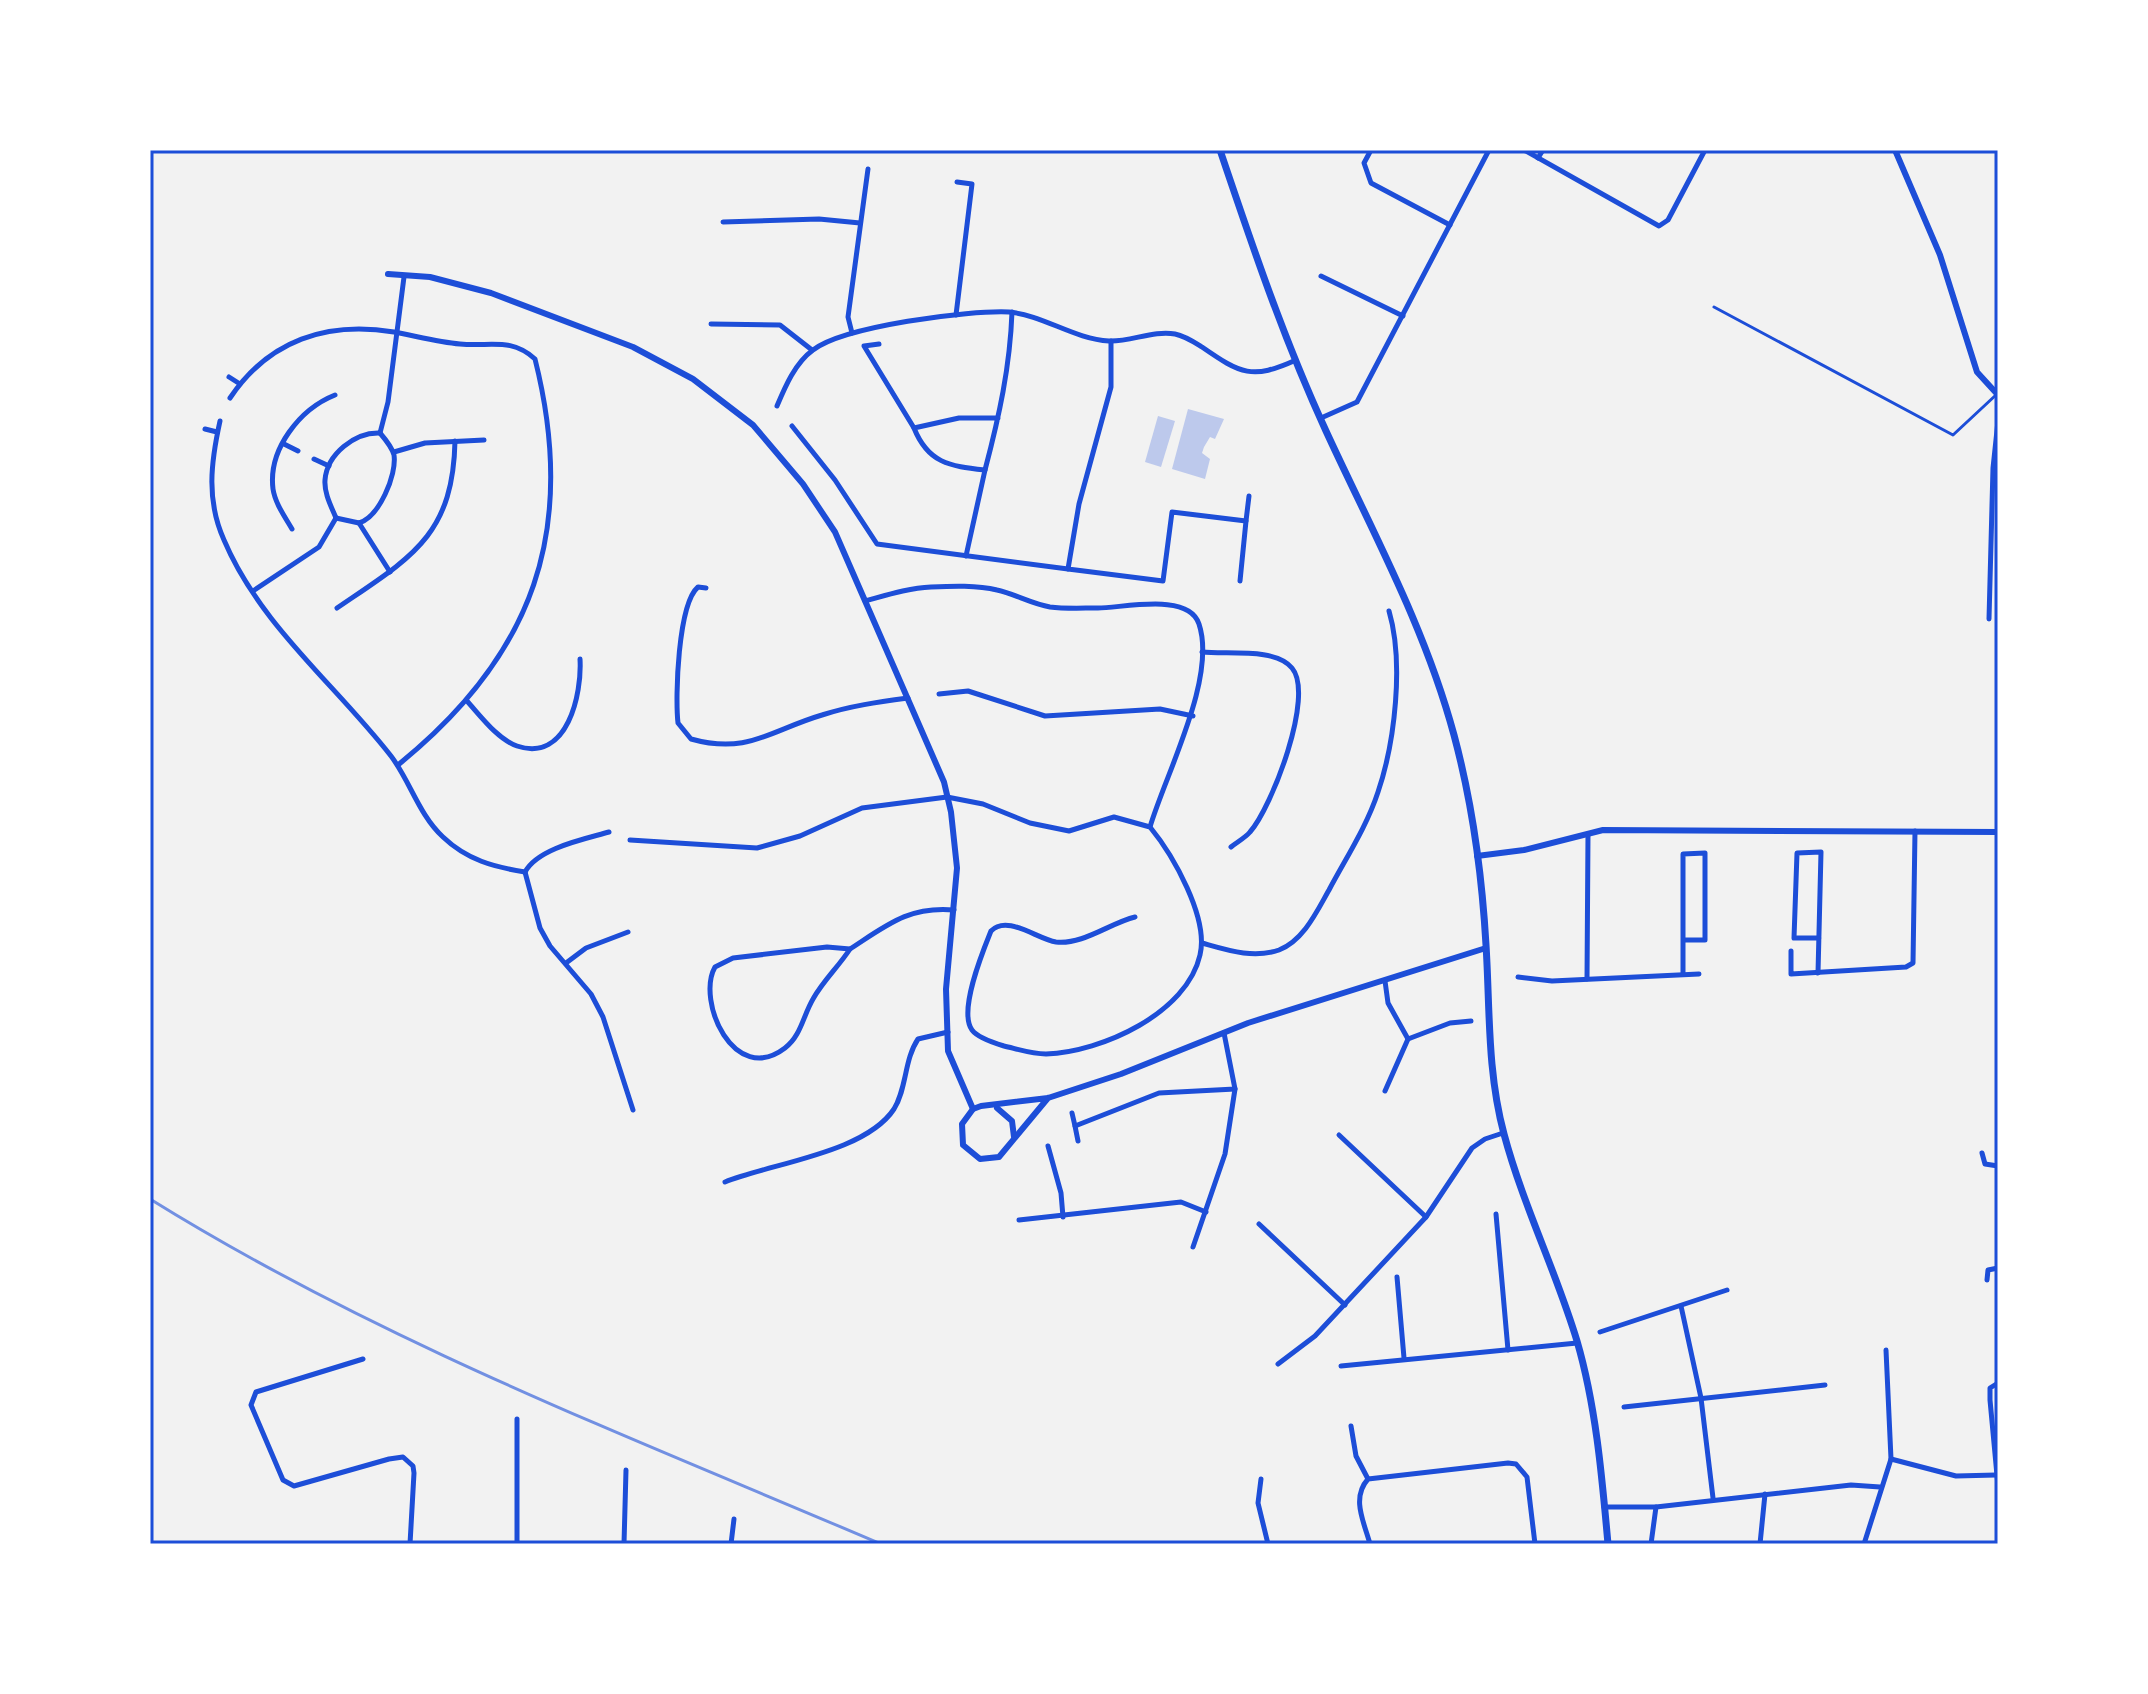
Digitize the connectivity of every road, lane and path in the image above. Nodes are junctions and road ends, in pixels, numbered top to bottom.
1 (1220, 150) edge
2 (1371, 150) edge
3 (1489, 150) edge
4 (1524, 150) edge
5 (1543, 150) edge
6 (1705, 150) edge
7 (1895, 150) edge
8 (1538, 158) junction
9 (868, 169) dead end
10 (957, 182) dead end
11 (723, 222) dead end
12 (860, 223) junction
13 (1450, 225) junction
14 (388, 274) dead end
15 (1321, 276) dead end
16 (404, 277) junction
17 (1714, 307) dead end
18 (1012, 312) junction
19 (956, 315) junction
20 (1403, 316) junction
21 (711, 324) dead end
22 (398, 333) junction
23 (852, 333) junction
24 (1111, 341) junction
25 (879, 344) dead end
26 (812, 350) junction
27 (1296, 360) junction
28 (229, 377) dead end
29 (240, 384) junction
30 (335, 395) dead end
31 (1998, 395) edge
32 (230, 398) dead end
33 (777, 406) dead end
34 (998, 418) junction
35 (1321, 418) junction
36 (220, 421) dead end
37 (1998, 421) edge
38 (792, 426) dead end
39 (914, 428) junction
40 (205, 429) dead end
41 (217, 432) junction
42 (380, 433) junction
43 (484, 440) dead end
44 (455, 441) junction
45 (284, 444) junction
46 (298, 451) dead end
47 (394, 452) junction
48 (314, 459) dead end
49 (329, 466) junction
50 (985, 470) junction
51 (1249, 496) dead end
52 (336, 518) junction
53 (1246, 521) junction
54 (359, 523) junction
55 (292, 529) dead end
56 (303, 544) dead end
57 (308, 552) junction
58 (966, 556) junction
59 (1068, 569) junction
60 (390, 572) junction
61 (1240, 581) dead end
62 (706, 588) dead end
63 (253, 591) junction
64 (865, 601) junction
65 (337, 608) dead end
66 (1389, 611) dead end
67 (1989, 619) dead end
68 (1202, 652) junction
69 (580, 659) dead end
70 (939, 694) dead end
71 (909, 698) junction
72 (466, 700) junction
73 (1193, 716) junction
74 (398, 765) junction
75 (947, 797) junction
76 (1150, 827) junction
77 (1915, 831) junction
78 (609, 832) dead end
79 (1998, 832) edge
80 (1587, 833) junction
81 (630, 840) dead end
82 (1231, 847) dead end
83 (1476, 856) junction
84 (525, 872) junction
85 (955, 910) junction
86 (1135, 917) dead end
87 (628, 932) dead end
88 (1819, 938) junction
89 (1683, 940) junction
90 (1202, 943) junction
91 (1486, 948) junction
92 (850, 949) junction
93 (1791, 951) dead end
94 (566, 963) junction
95 (1818, 973) junction
96 (1683, 974) junction
97 (1699, 974) dead end
98 (1518, 977) dead end
99 (1587, 980) junction
100 (1385, 981) junction
101 (1471, 1021) dead end
102 (948, 1032) junction
103 (1224, 1033) junction
104 (1408, 1039) junction
105 (1235, 1089) junction
106 (1385, 1091) dead end
107 (1048, 1098) junction
108 (996, 1107) junction
109 (973, 1109) junction
110 (633, 1110) dead end
111 (1072, 1113) dead end
112 (1075, 1126) junction
113 (1503, 1133) junction
114 (1339, 1135) dead end
115 (1014, 1137) junction
116 (1078, 1141) dead end
117 (1048, 1146) dead end
118 (1982, 1153) dead end
119 (1998, 1166) edge
120 (725, 1182) dead end
121 (1206, 1212) junction
122 (1496, 1214) dead end
123 (1063, 1217) junction
124 (1426, 1217) junction
125 (1019, 1220) dead end
126 (1259, 1224) dead end
127 (1193, 1247) dead end
128 (1998, 1268) edge
129 (1397, 1277) dead end
130 (1987, 1280) dead end
131 (1727, 1290) dead end
132 (1345, 1305) junction
133 (1681, 1306) junction
134 (1600, 1332) dead end
135 (1577, 1343) junction
136 (1508, 1350) junction
137 (1886, 1350) dead end
138 (1404, 1358) junction
139 (363, 1359) dead end
140 (1278, 1364) dead end
141 (1341, 1366) dead end
142 (1998, 1383) edge
143 (1825, 1385) dead end
144 (1701, 1398) junction
145 (1624, 1407) dead end
146 (517, 1419) dead end
147 (1351, 1426) dead end
148 (1891, 1459) junction
149 (626, 1470) dead end
150 (1996, 1475) edge
151 (1261, 1479) dead end
152 (1368, 1479) junction
153 (1998, 1486) edge
154 (1880, 1487) junction
155 (1765, 1494) junction
156 (1713, 1498) junction
157 (1604, 1507) junction
158 (1656, 1507) junction
159 (734, 1519) dead end
160 (410, 1544) edge
161 (517, 1544) edge
162 (624, 1544) edge
163 (731, 1544) edge
164 (1268, 1544) edge
165 (1370, 1544) edge
166 (1535, 1544) edge
167 (1608, 1544) edge
168 (1651, 1544) edge
169 (1760, 1544) edge
170 (1864, 1544) edge

1 - 27 main road
2 - 13 street
3 - 13 street
4 - 8 street
5 - 8 street
6 - 8 street
7 - 31 street
9 - 12 street
10 - 19 street
11 - 12 street
12 - 23 street
13 - 20 street
14 - 16 street
15 - 20 street
16 - 22 street
16 - 64 street
17 - 31 lane
18 - 19 street
18 - 24 street
18 - 34 street
19 - 23 street
20 - 35 street
21 - 26 street
22 - 29 street
22 - 42 street
22 - 72 street
23 - 26 street
24 - 27 street
24 - 59 street
25 - 39 street
26 - 33 street
27 - 35 main road
28 - 29 street
29 - 32 street
30 - 45 street
34 - 39 street
34 - 50 street
35 - 83 main road
36 - 41 street
37 - 67 street
38 - 58 street
39 - 50 street
40 - 41 street
41 - 63 street
42 - 47 street
42 - 49 street
43 - 44 street
44 - 47 street
44 - 60 street
45 - 46 street
45 - 55 street
47 - 54 street
48 - 49 street
49 - 52 street
50 - 58 street
51 - 53 street
52 - 54 street
52 - 57 street
53 - 59 street
53 - 61 street
54 - 60 street
56 - 57 street
57 - 63 street
58 - 59 street
60 - 65 street
62 - 71 street
63 - 74 street
64 - 68 street
64 - 71 street
66 - 90 street
68 - 73 street
68 - 82 street
69 - 72 street
70 - 73 street
71 - 75 street
72 - 74 street
73 - 76 street
74 - 84 street
75 - 76 street
75 - 81 street
75 - 85 street
76 - 90 street
77 - 79 street
77 - 80 street
77 - 95 street
78 - 84 street
80 - 83 street
80 - 99 street
83 - 91 main road
84 - 94 street
85 - 92 street
85 - 102 street
86 - 90 street
87 - 94 street
88 - 88 street
88 - 95 street
89 - 89 street
89 - 96 street
91 - 100 street
91 - 113 main road
92 - 92 street
93 - 95 street
94 - 110 street
96 - 97 street
96 - 99 street
98 - 99 street
100 - 103 street
100 - 104 street
101 - 104 street
102 - 109 street
102 - 120 street
103 - 105 street
103 - 107 street
104 - 106 street
105 - 112 street
105 - 121 street
107 - 108 street
107 - 115 street
108 - 109 street
108 - 115 street
109 - 115 street
111 - 112 street
112 - 116 street
113 - 124 street
113 - 135 main road
114 - 124 street
117 - 123 street
118 - 119 street
121 - 123 street
121 - 127 street
122 - 136 street
123 - 125 street
124 - 132 street
126 - 132 street
128 - 130 street
129 - 138 street
131 - 133 street
132 - 140 street
133 - 134 street
133 - 144 street
135 - 136 street
135 - 157 main road
136 - 138 street
137 - 148 street
138 - 141 street
139 - 160 street
142 - 150 street
143 - 144 street
144 - 145 street
144 - 156 street
146 - 161 street
147 - 152 street
148 - 150 street
148 - 154 street
149 - 162 street
150 - 153 street
151 - 164 street
152 - 165 street
152 - 166 street
154 - 155 street
154 - 170 street
155 - 156 street
155 - 169 street
156 - 158 street
157 - 158 street
157 - 167 main road
158 - 168 street
159 - 163 street

